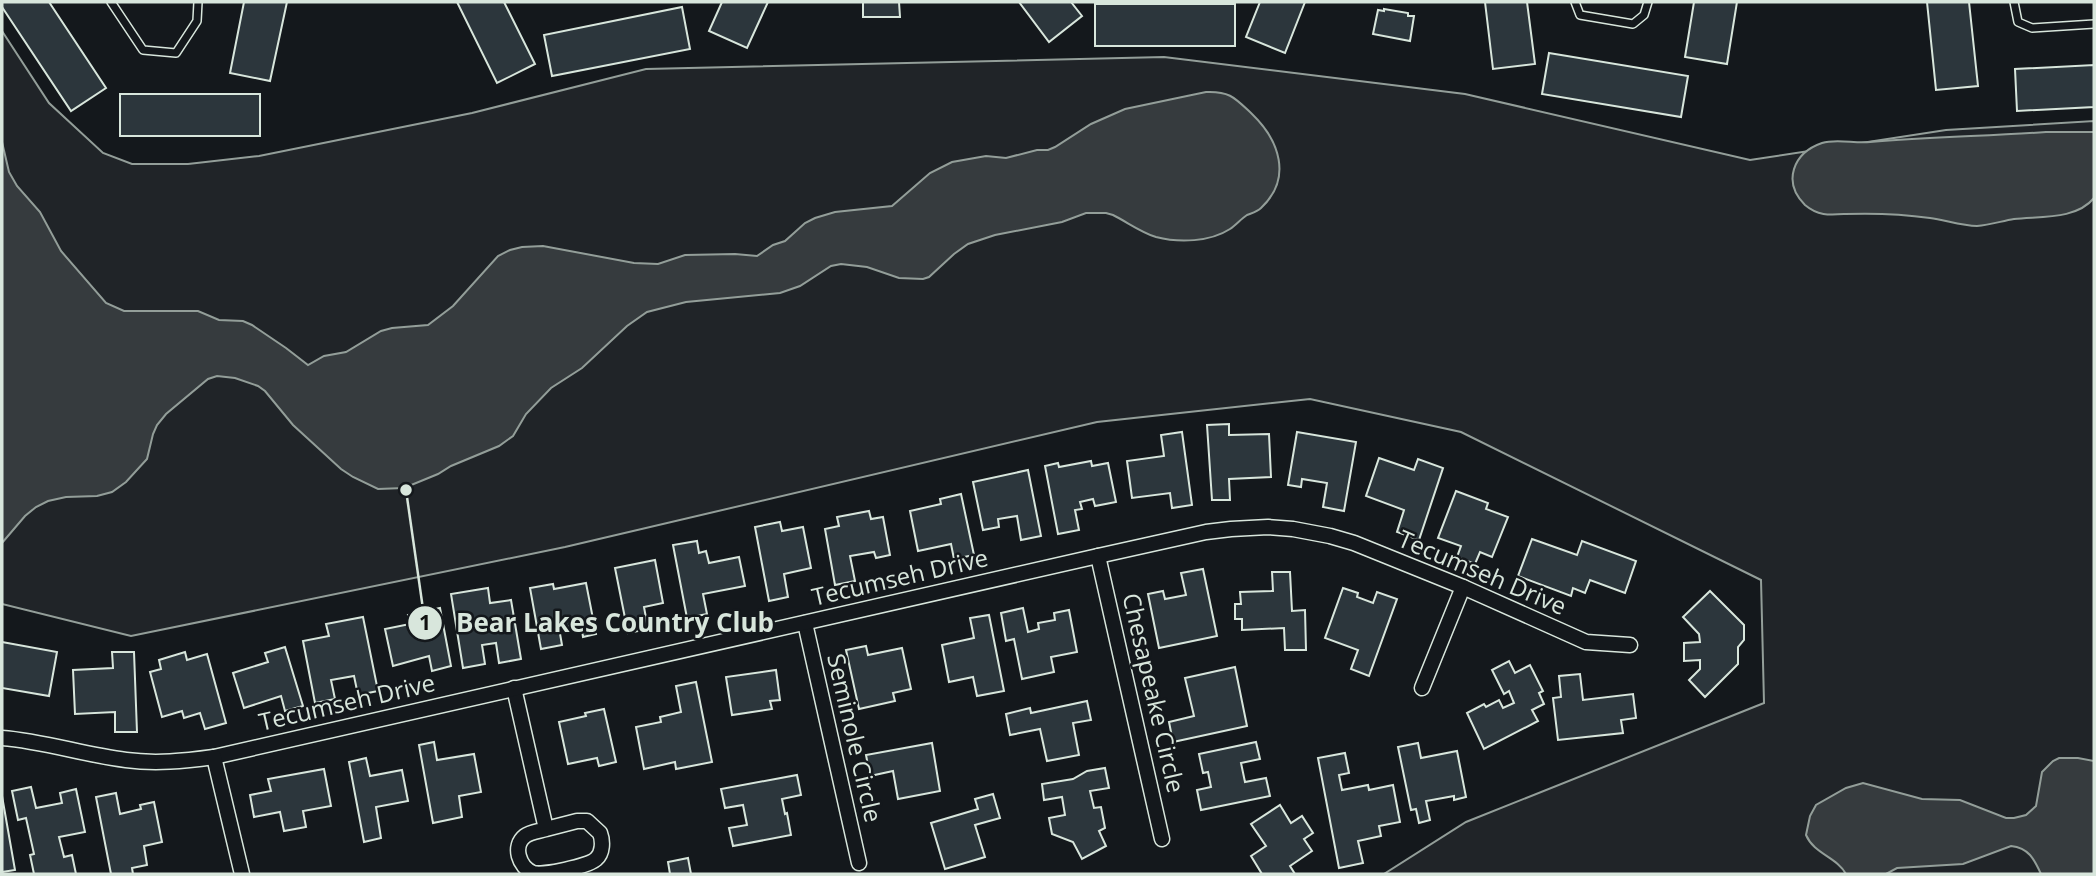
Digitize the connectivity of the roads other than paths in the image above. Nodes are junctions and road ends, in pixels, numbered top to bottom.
1 (111, 2) edge
2 (198, 2) edge
3 (1575, 2) edge
4 (1648, 2) edge
5 (2014, 2) edge
6 (2094, 24) edge
7 (1098, 556) junction
8 (1463, 587) junction
9 (805, 623) junction
10 (1630, 645) dead end
11 (514, 688) junction
12 (1422, 688) dead end
13 (2, 738) edge
14 (214, 757) junction
15 (546, 829) junction
16 (1163, 839) dead end
17 (859, 863) dead end
18 (242, 874) edge

1 - 2 lane
3 - 4 lane
5 - 6 lane
7 - 8 street, Tecumseh Drive
7 - 9 street, Tecumseh Drive
7 - 16 street, Chesapeake Circle
8 - 10 street, Tecumseh Drive
8 - 12 street
9 - 11 street, Tecumseh Drive
9 - 17 street, Seminole Circle
11 - 14 street, Tecumseh Drive
11 - 15 street
13 - 14 street, Tecumseh Drive
14 - 18 street
15 - 15 street

